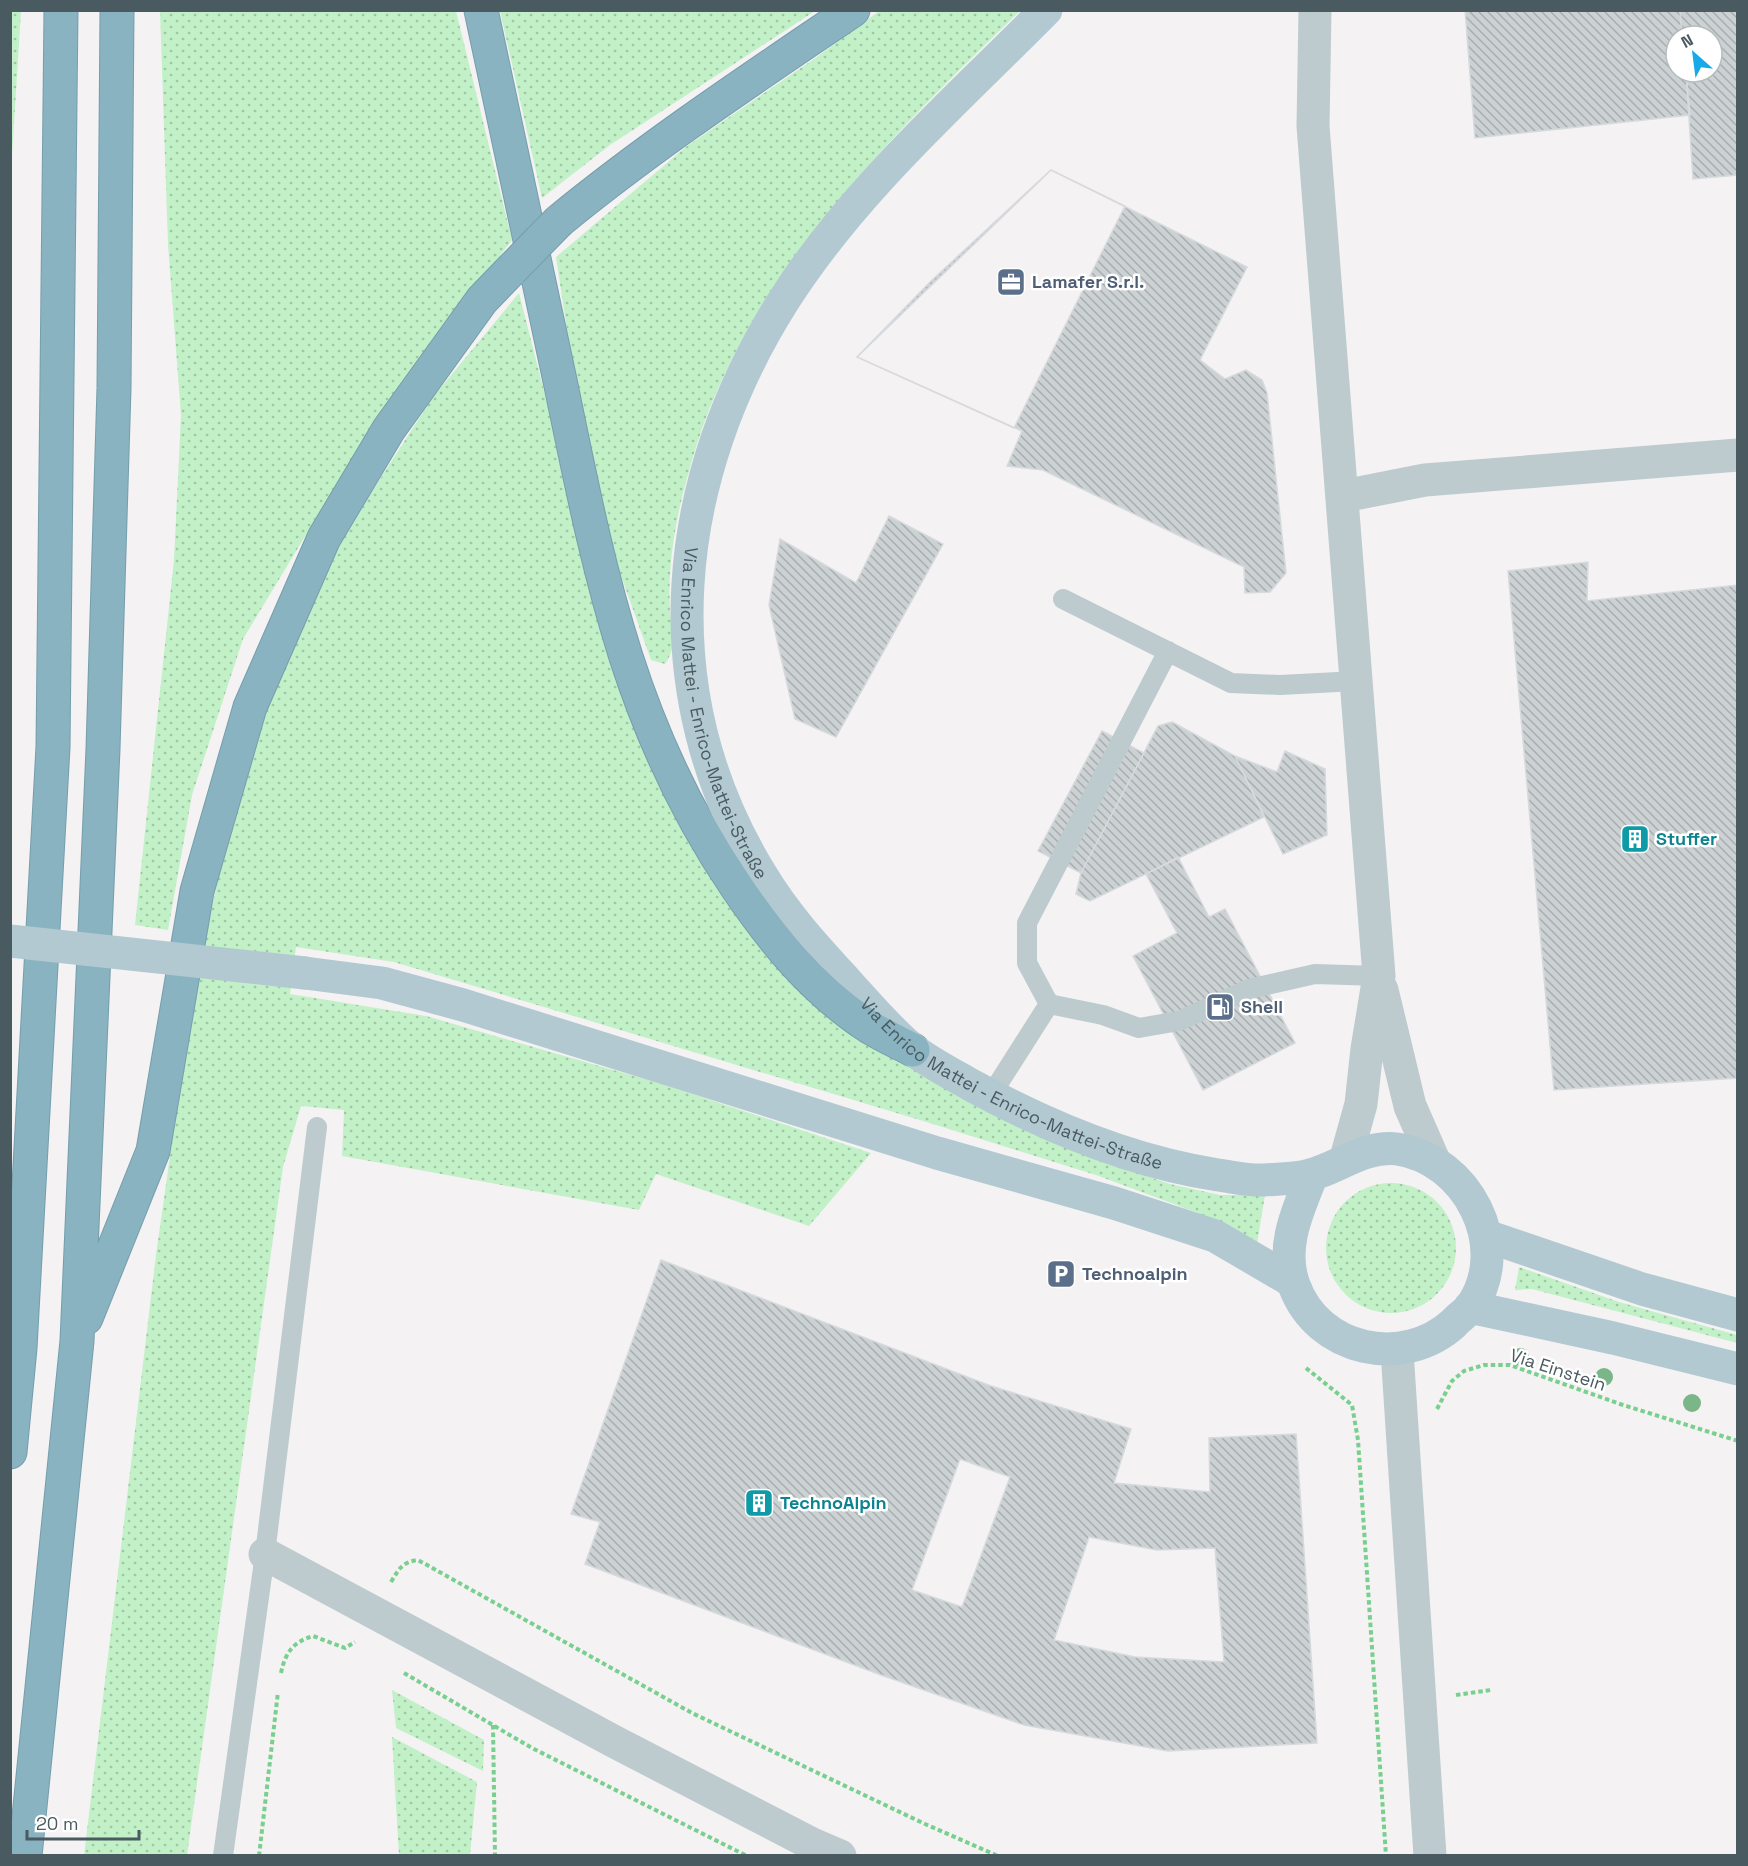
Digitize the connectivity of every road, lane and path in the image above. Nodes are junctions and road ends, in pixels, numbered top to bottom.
1 (61, 10) edge
2 (117, 10) edge
3 (481, 10) edge
4 (853, 10) edge
5 (1046, 10) edge
6 (1315, 10) edge
7 (1737, 454) edge
8 (1344, 496) junction
9 (1063, 599) dead end
10 (1168, 651) junction
11 (1357, 681) junction
12 (10, 941) edge
13 (1379, 976) junction
14 (1049, 1004) junction
15 (913, 1050) junction
16 (991, 1095) junction
17 (317, 1127) dead end
18 (1346, 1158) junction
19 (1436, 1163) junction
20 (1312, 1175) junction
21 (1487, 1236) junction
22 (1292, 1281) junction
23 (1470, 1307) junction
24 (1737, 1315) edge
25 (77, 1341) junction
26 (1397, 1351) junction
27 (1306, 1368) dead end
28 (1737, 1369) edge
29 (1404, 1427) junction
30 (1356, 1431) junction
31 (1737, 1441) edge
32 (10, 1452) edge
33 (266, 1554) junction
34 (373, 1612) junction
35 (353, 1645) junction
36 (361, 1648) dead end
37 (399, 1670) dead end
38 (493, 1725) junction
39 (25, 1856) edge
40 (223, 1856) edge
41 (259, 1856) edge
42 (495, 1856) edge
43 (747, 1856) edge
44 (840, 1856) edge
45 (998, 1856) edge
46 (1386, 1856) edge
47 (1430, 1856) edge

1 - 32 highway
2 - 25 highway
3 - 15 highway
4 - 25 highway, bridge
5 - 15 main road, Via Enrico Mattei - Enrico-Mattei-Straße
6 - 8 street
7 - 8 street
8 - 11 street
9 - 10 lane
10 - 11 lane
10 - 14 lane
11 - 13 street
12 - 22 main road, bridge
13 - 14 lane
13 - 18 street
13 - 19 street
14 - 16 lane
15 - 16 main road, Via Enrico Mattei - Enrico-Mattei-Straße
16 - 20 main road, Via Enrico Mattei - Enrico-Mattei-Straße
17 - 33 lane
18 - 19 main road
18 - 20 main road
19 - 21 main road
20 - 22 main road
21 - 23 main road
21 - 24 main road
22 - 26 main road
23 - 26 main road
23 - 28 main road
25 - 39 highway
26 - 29 street
27 - 30 path
29 - 30 path, Via Einstein
29 - 31 path, Via Einstein
29 - 47 street
30 - 46 path
33 - 34 street
33 - 40 lane
34 - 35 path
34 - 44 street
34 - 45 path
35 - 36 path
35 - 41 path
37 - 38 path
38 - 42 path
38 - 43 path

